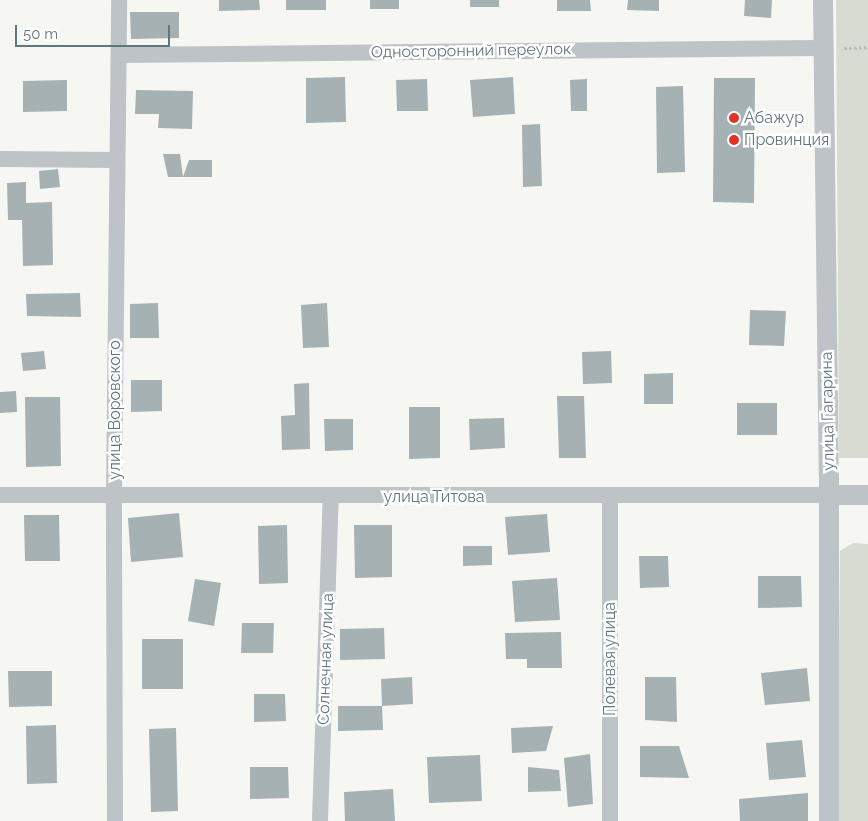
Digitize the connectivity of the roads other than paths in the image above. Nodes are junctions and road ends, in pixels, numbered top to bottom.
1 (119, 0) edge
2 (823, 0) edge
3 (824, 48) junction
4 (119, 55) junction
5 (0, 159) edge
6 (116, 160) junction
7 (0, 495) edge
8 (827, 495) junction
9 (868, 495) edge
10 (610, 496) junction
11 (114, 497) junction
12 (331, 497) junction
13 (115, 821) edge
14 (320, 821) edge
15 (610, 821) edge
16 (829, 821) edge

1 - 4 street, улица Воровского
2 - 3 street, улица Гагарина
3 - 4 street, Односторонний переулок
3 - 8 street, улица Гагарина
4 - 6 street, улица Воровского
5 - 6 street
6 - 11 street, улица Воровского
7 - 11 street, улица Титова
8 - 9 street, улица Титова
8 - 10 street, улица Титова
8 - 16 street, улица Гагарина
10 - 12 street, улица Титова
10 - 15 street, Полевая улица
11 - 12 street, улица Титова
11 - 13 street, улица Воровского
12 - 14 street, Солнечная улица

